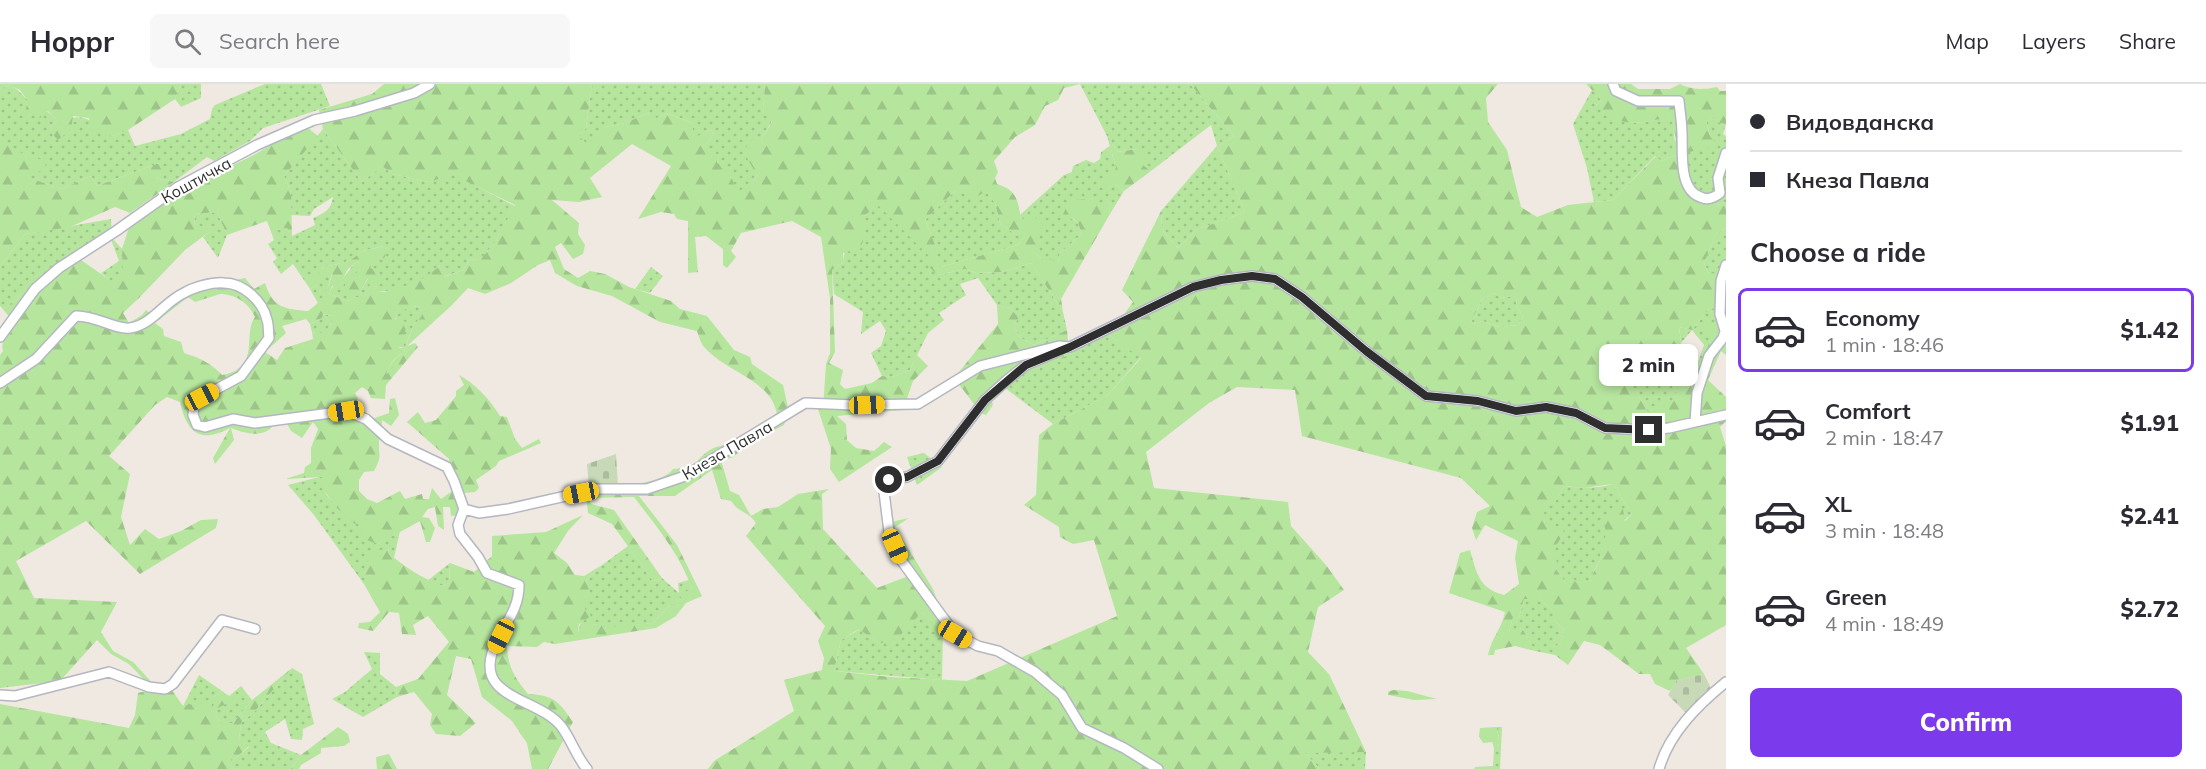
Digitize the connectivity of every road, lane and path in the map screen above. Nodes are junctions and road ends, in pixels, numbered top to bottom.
1 (430, 84) edge
2 (1613, 84) edge
3 (1726, 153) edge
4 (1723, 193) edge
5 (1726, 265) edge
6 (0, 337) edge
7 (1070, 347) junction
8 (0, 384) edge
9 (1726, 415) edge
10 (1695, 422) junction
11 (464, 509) junction
12 (255, 629) dead end
13 (1726, 682) edge
14 (0, 695) edge
15 (587, 769) edge
16 (1158, 769) edge
17 (1659, 769) edge

1 - 6 street, Коштичка
2 - 4 street
3 - 4 street
5 - 10 street
7 - 10 street, Кнеза Павла
7 - 11 street, Кнеза Павла
7 - 16 street
8 - 11 street
9 - 10 street, Кнеза Павла
11 - 15 street
12 - 14 street
13 - 17 street

